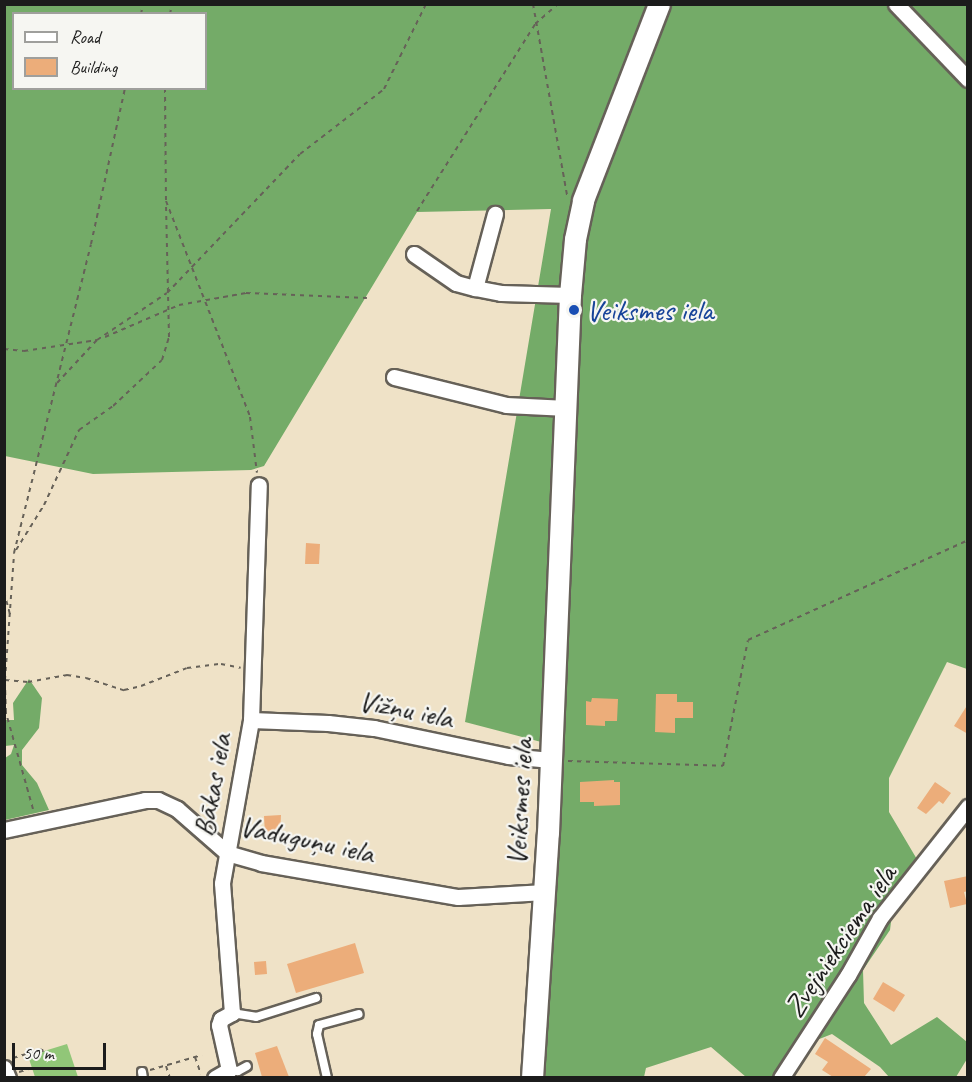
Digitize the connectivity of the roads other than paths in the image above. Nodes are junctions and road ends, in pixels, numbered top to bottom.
1 (659, 4) edge
2 (896, 4) edge
3 (968, 79) edge
4 (495, 214) dead end
5 (414, 254) dead end
6 (475, 288) junction
7 (570, 295) junction
8 (394, 377) dead end
9 (567, 408) junction
10 (259, 485) road end
11 (251, 720) junction
12 (551, 760) junction
13 (968, 807) edge
14 (4, 830) edge
15 (227, 853) junction
16 (545, 892) junction
17 (316, 998) dead end
18 (232, 1012) junction
19 (359, 1014) dead end
20 (247, 1066) dead end
21 (4, 1068) edge
22 (229, 1070) junction
23 (8, 1077) edge
24 (215, 1077) edge
25 (327, 1077) edge
26 (532, 1077) edge
27 (781, 1077) edge

1 - 7 main road, Veiksmes iela
2 - 3 street
4 - 6 street
5 - 6 street
6 - 7 street
7 - 9 main road, Veiksmes iela
8 - 9 street
9 - 12 main road, Veiksmes iela
10 - 11 street, Bākas iela
11 - 12 street, Vižņu iela
11 - 15 street, Bākas iela
12 - 16 main road, Veiksmes iela
13 - 27 street, Zvejniekciema iela
14 - 15 street, Vaduguņu iela
15 - 16 street, Vaduguņu iela
15 - 18 street, Bākas iela
16 - 26 main road, Veiksmes iela
17 - 18 lane
18 - 22 street
19 - 25 lane
20 - 22 lane
21 - 23 street
22 - 24 street

